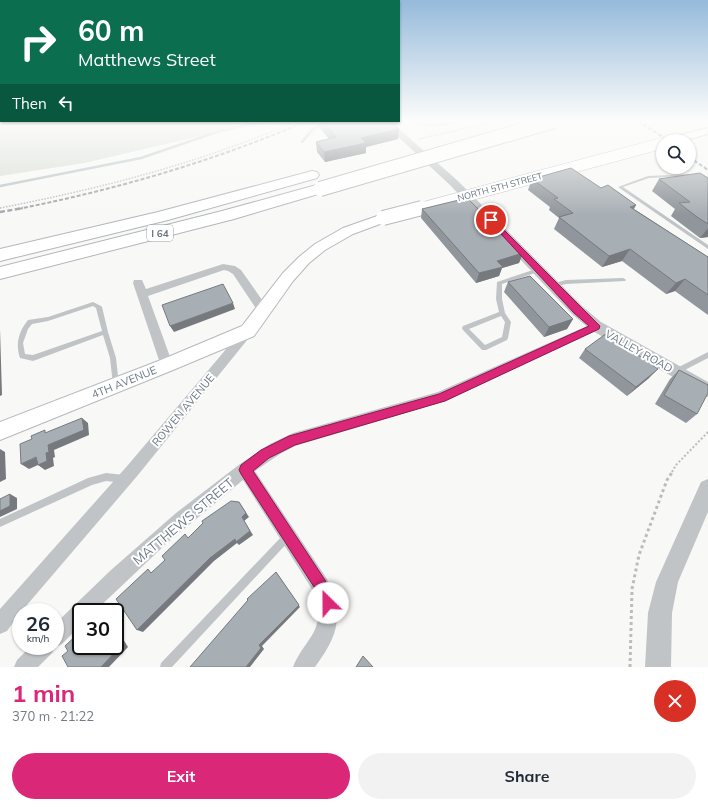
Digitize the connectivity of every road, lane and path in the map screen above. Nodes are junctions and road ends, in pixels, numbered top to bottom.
1 (219, 152) edge
2 (419, 152) edge
3 (426, 152) edge
4 (629, 152) edge
5 (320, 178) junction
6 (708, 188) edge
7 (0, 208) edge
8 (383, 218) joint
9 (708, 247) edge
10 (0, 256) edge
11 (540, 270) junction
12 (0, 273) edge
13 (623, 280) dead end
14 (553, 285) junction
15 (263, 310) junction
16 (502, 313) junction
17 (596, 326) junction
18 (248, 331) junction
19 (105, 332) junction
20 (708, 354) edge
21 (167, 365) junction
22 (676, 372) junction
23 (116, 385) junction
24 (708, 390) edge
25 (0, 431) edge
26 (708, 432) edge
27 (245, 470) junction
28 (125, 479) junction
29 (708, 489) edge
30 (0, 523) edge
31 (288, 535) junction
32 (0, 624) edge
33 (64, 628) edge
34 (36, 655) edge
35 (24, 667) edge
36 (165, 667) edge
37 (303, 667) edge
38 (630, 667) edge
39 (658, 667) edge

1 - 7 path
2 - 11 street, VALLEY ROAD
3 - 5 highway, I 64, bridge
4 - 8 main road, NORTH 5TH STREET, bridge
5 - 10 highway, I 64
5 - 12 highway, I 64
6 - 9 lane
8 - 15 main road, ROWEN AVENUE
11 - 14 street, VALLEY ROAD
11 - 16 lane
13 - 14 lane
14 - 17 street, VALLEY ROAD
15 - 18 main road, ROWEN AVENUE
15 - 21 street
16 - 16 lane
17 - 22 street, VALLEY ROAD
17 - 27 street, MATTHEWS STREET
18 - 21 main road, 4TH AVENUE
18 - 28 street, ROWEN AVENUE
19 - 19 lane
19 - 23 lane
20 - 22 lane
21 - 23 main road, 4TH AVENUE
22 - 24 street, VALLEY ROAD
23 - 25 main road, 4TH AVENUE
26 - 38 path
27 - 31 street
27 - 33 street, MATTHEWS STREET
28 - 30 lane
28 - 32 street, ROWEN AVENUE
29 - 39 street
31 - 36 lane
31 - 37 street
34 - 35 street

